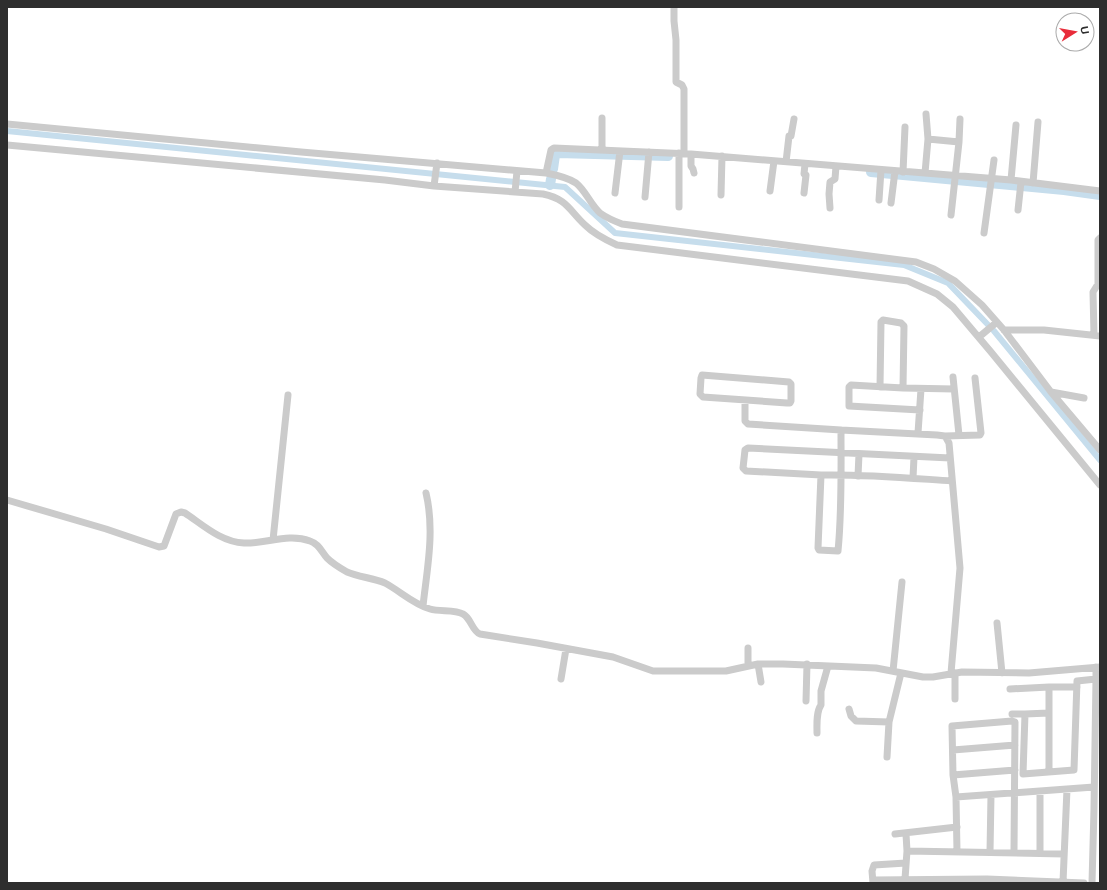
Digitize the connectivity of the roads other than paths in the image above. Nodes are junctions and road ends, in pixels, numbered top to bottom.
1 (674, 7) edge
2 (926, 114) dead end
3 (602, 118) dead end
4 (794, 119) dead end
5 (960, 119) dead end
6 (1038, 122) dead end
7 (7, 124) edge
8 (1016, 125) dead end
9 (905, 127) dead end
10 (928, 138) junction
11 (959, 142) junction
12 (7, 145) edge
13 (602, 150) junction
14 (620, 153) junction
15 (648, 155) junction
16 (685, 156) junction
17 (722, 158) junction
18 (994, 160) dead end
19 (786, 162) junction
20 (774, 163) junction
21 (436, 164) junction
22 (805, 165) junction
23 (836, 168) junction
24 (881, 172) junction
25 (903, 172) junction
26 (546, 173) junction
27 (694, 173) dead end
28 (894, 173) junction
29 (925, 173) junction
30 (517, 174) junction
31 (955, 178) junction
32 (1011, 180) junction
33 (990, 182) junction
34 (1033, 183) junction
35 (435, 184) junction
36 (1021, 184) junction
37 (516, 190) junction
38 (770, 191) dead end
39 (1100, 191) edge
40 (615, 193) dead end
41 (804, 193) dead end
42 (721, 195) dead end
43 (645, 197) dead end
44 (879, 200) dead end
45 (891, 203) dead end
46 (679, 207) dead end
47 (830, 208) dead end
48 (1018, 210) dead end
49 (951, 215) dead end
50 (984, 233) dead end
51 (1100, 238) edge
52 (996, 323) junction
53 (1004, 330) junction
54 (981, 336) junction
55 (1097, 336) edge
56 (953, 377) dead end
57 (975, 378) dead end
58 (880, 387) junction
59 (903, 388) junction
60 (921, 389) junction
61 (954, 389) junction
62 (1051, 392) junction
63 (288, 395) dead end
64 (1084, 398) dead end
65 (745, 400) junction
66 (920, 410) junction
67 (841, 430) junction
68 (918, 433) junction
69 (959, 435) junction
70 (944, 436) junction
71 (1100, 450) edge
72 (841, 454) junction
73 (859, 454) junction
74 (914, 457) junction
75 (950, 458) junction
76 (821, 475) junction
77 (841, 475) junction
78 (858, 476) junction
79 (913, 478) junction
80 (952, 481) junction
81 (1100, 485) edge
82 (426, 493) dead end
83 (7, 500) edge
84 (273, 540) junction
85 (902, 582) dead end
86 (423, 606) junction
87 (997, 623) dead end
88 (748, 648) dead end
89 (566, 649) junction
90 (758, 664) junction
91 (807, 664) junction
92 (748, 665) junction
93 (828, 666) junction
94 (1098, 667) edge
95 (893, 671) junction
96 (902, 673) junction
97 (953, 673) junction
98 (1002, 673) junction
99 (1098, 678) edge
100 (561, 679) dead end
101 (761, 682) dead end
102 (1049, 687) junction
103 (1077, 687) junction
104 (1010, 689) dead end
105 (955, 699) dead end
106 (806, 701) dead end
107 (849, 709) dead end
108 (1049, 713) junction
109 (1012, 714) dead end
110 (1025, 714) junction
111 (888, 722) junction
112 (817, 733) dead end
113 (1015, 745) junction
114 (953, 750) junction
115 (887, 757) dead end
116 (1015, 770) junction
117 (1049, 772) junction
118 (953, 775) junction
119 (1094, 787) junction
120 (1067, 789) junction
121 (1040, 791) junction
122 (1015, 792) junction
123 (991, 795) junction
124 (956, 797) junction
125 (1097, 809) edge
126 (957, 827) junction
127 (895, 834) dead end
128 (906, 834) junction
129 (907, 851) junction
130 (957, 852) junction
131 (990, 852) junction
132 (1014, 853) junction
133 (1040, 854) junction
134 (1064, 854) junction
135 (906, 863) junction
136 (905, 879) junction
137 (926, 881) edge
138 (873, 882) edge
139 (1020, 882) edge
140 (1045, 882) edge
141 (1063, 882) edge
142 (1084, 883) edge
143 (1092, 883) edge

1 - 16 street
2 - 10 street
3 - 13 street
4 - 19 street
5 - 11 street
6 - 34 street
7 - 21 street
8 - 32 street
9 - 25 street
10 - 11 street
10 - 29 street
11 - 31 street
12 - 35 street
13 - 14 street
13 - 26 street
14 - 15 street
14 - 40 street
15 - 16 street
15 - 43 street
16 - 17 street
16 - 27 street
16 - 46 street
17 - 20 street
17 - 42 street
18 - 33 street
19 - 20 street
19 - 22 street
20 - 38 street
21 - 30 street
21 - 35 street
22 - 23 street
22 - 41 street
23 - 24 street
23 - 47 street
24 - 28 street
24 - 44 street
25 - 28 street
25 - 29 street
26 - 30 street
26 - 52 street
28 - 45 street
29 - 31 street
30 - 37 street
31 - 33 street
31 - 49 street
32 - 33 street
32 - 36 street
33 - 50 street
34 - 36 street
34 - 39 street
35 - 37 street
36 - 48 street
37 - 54 street
51 - 55 street
52 - 53 street
52 - 54 street
53 - 55 street
53 - 62 street
54 - 81 street
56 - 61 street
57 - 69 street
58 - 59 street
58 - 59 street
58 - 66 street
59 - 60 street
60 - 61 street
60 - 66 street
61 - 69 street
62 - 64 street
62 - 71 street
63 - 84 street
65 - 65 street
65 - 67 street
66 - 68 street
67 - 68 street
67 - 72 street
68 - 70 street
69 - 70 street
70 - 75 street
72 - 73 street
72 - 76 street
72 - 77 street
73 - 74 street
73 - 78 street
74 - 75 street
74 - 79 street
75 - 80 street
76 - 77 street
76 - 77 street
77 - 78 street
78 - 79 street
79 - 80 street
80 - 97 street
82 - 86 street
83 - 84 street
84 - 86 street
85 - 95 street
86 - 89 street
87 - 98 street
88 - 92 street
89 - 92 street
89 - 100 street
90 - 91 street
90 - 92 street
90 - 101 street
91 - 93 street
91 - 106 street
93 - 95 street
93 - 112 street
94 - 98 street
94 - 99 street
95 - 96 street
96 - 97 street
96 - 111 street
97 - 98 street
97 - 105 street
99 - 103 street
99 - 119 street
102 - 103 street
102 - 104 street
102 - 108 street
103 - 117 street
107 - 111 street
108 - 110 street
108 - 117 street
109 - 110 street
110 - 117 street
111 - 115 street
113 - 114 street
113 - 114 street
113 - 116 street
114 - 118 street
116 - 118 street
116 - 122 street
118 - 124 street
119 - 120 street
119 - 125 street
120 - 121 street
120 - 134 street
121 - 122 street
121 - 133 street
122 - 123 street
122 - 132 street
123 - 124 street
123 - 131 street
124 - 126 street
125 - 143 street
126 - 128 street
126 - 130 street
127 - 128 street
128 - 129 street
129 - 130 street
129 - 135 street
130 - 131 street
131 - 132 street
132 - 133 street
133 - 134 street
134 - 141 street
135 - 136 street
135 - 138 street
136 - 137 street
136 - 138 street
137 - 139 street
139 - 140 street
140 - 141 street
141 - 142 street

